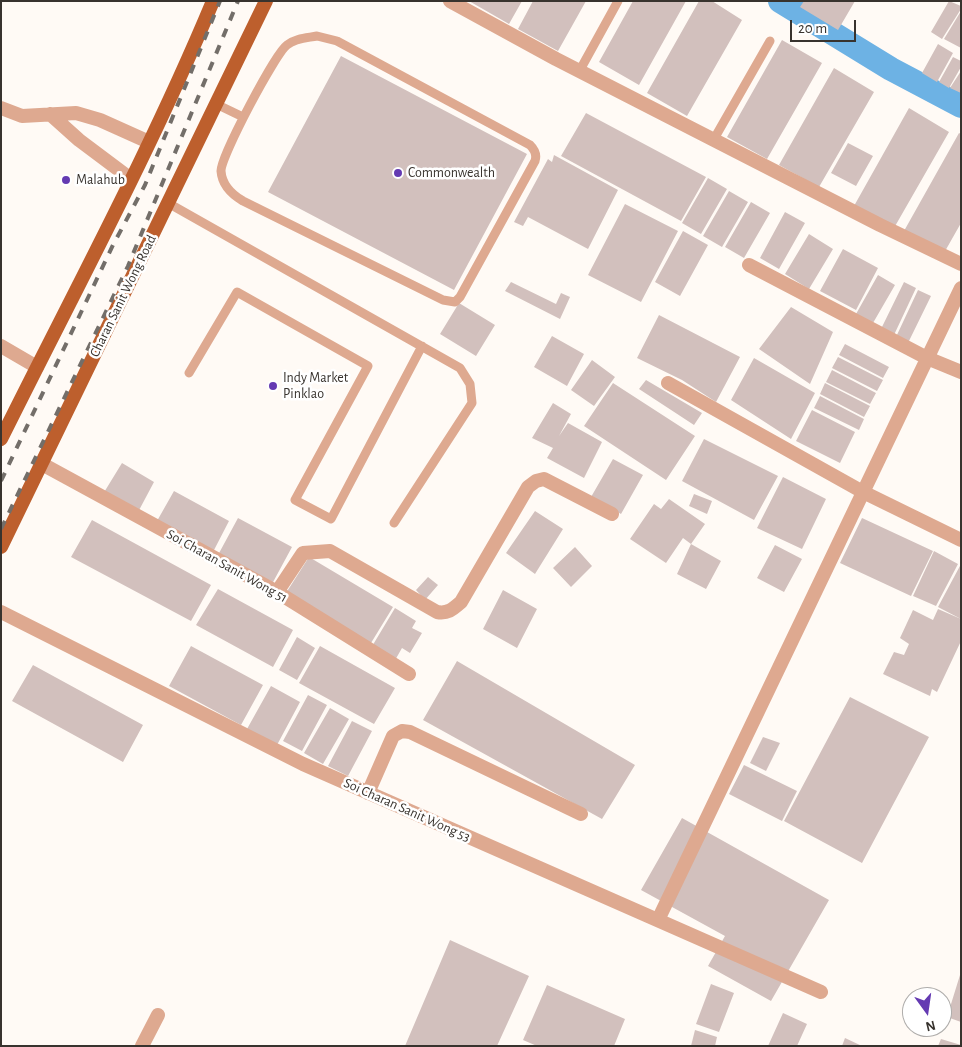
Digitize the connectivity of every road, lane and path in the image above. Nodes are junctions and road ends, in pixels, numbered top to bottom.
1 (213, 1) edge
2 (223, 1) edge
3 (258, 1) edge
4 (266, 1) edge
5 (450, 1) edge
6 (618, 1) edge
7 (197, 39) junction
8 (770, 41) dead end
9 (244, 44) junction
10 (580, 70) junction
11 (216, 104) junction
12 (1, 108) edge
13 (50, 114) junction
14 (243, 117) junction
15 (714, 139) junction
16 (149, 142) junction
17 (131, 179) junction
18 (168, 203) junction
19 (961, 264) edge
20 (749, 265) dead end
21 (961, 288) edge
22 (1, 346) edge
23 (422, 346) junction
24 (927, 358) junction
25 (37, 367) junction
26 (961, 372) edge
27 (189, 373) dead end
28 (668, 383) dead end
29 (1, 439) edge
30 (42, 464) junction
31 (862, 492) junction
32 (612, 514) dead end
33 (394, 523) dead end
34 (961, 540) edge
35 (1, 547) edge
36 (277, 592) junction
37 (1, 612) edge
38 (409, 674) dead end
39 (368, 793) junction
40 (581, 814) dead end
41 (658, 920) junction
42 (821, 992) dead end
43 (158, 1014) dead end
44 (142, 1046) edge

1 - 7 main road
2 - 7 main road
3 - 9 main road, Charan Sanit Wong Road
4 - 9 main road, Charan Sanit Wong Road
5 - 10 street
6 - 10 lane
7 - 16 main road
8 - 15 lane
9 - 11 main road, Charan Sanit Wong Road
10 - 15 street
11 - 14 lane
11 - 18 main road, Charan Sanit Wong Road
12 - 13 street
13 - 16 street
13 - 17 street
14 - 14 lane
15 - 19 street
16 - 17 main road
17 - 25 main road
18 - 23 lane
18 - 30 main road, Charan Sanit Wong Road
20 - 24 street
21 - 24 street
22 - 25 street
23 - 27 lane
23 - 33 lane
24 - 26 street
24 - 31 street
25 - 29 main road
28 - 31 street
30 - 35 main road, Charan Sanit Wong Road
30 - 36 street, Soi Charan Sanit Wong 51
31 - 34 street
31 - 41 street
32 - 36 street
36 - 38 street, Soi Charan Sanit Wong 51
37 - 39 street, Soi Charan Sanit Wong 53
39 - 40 street
39 - 41 street, Soi Charan Sanit Wong 53
41 - 42 street, Soi Charan Sanit Wong 53
43 - 44 street

